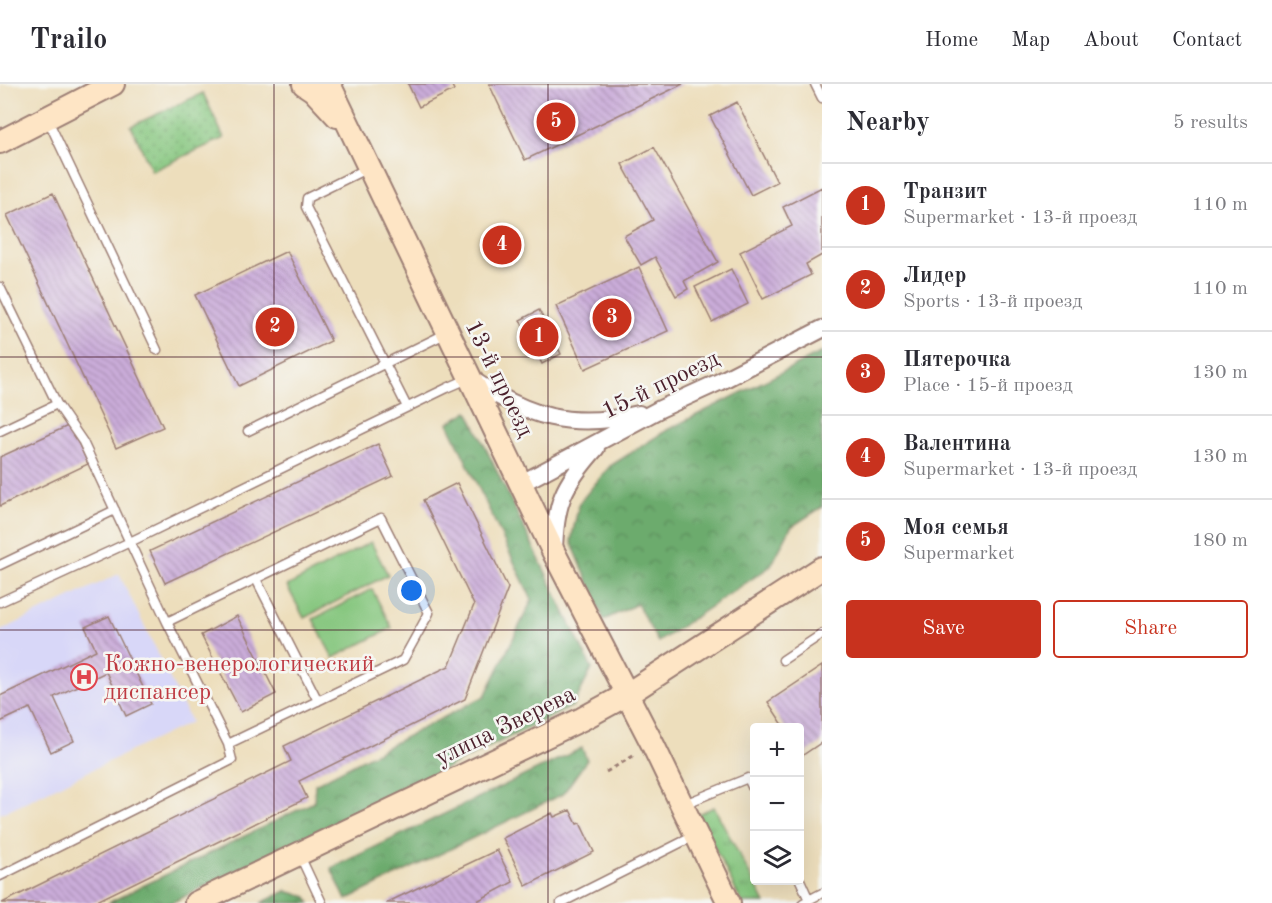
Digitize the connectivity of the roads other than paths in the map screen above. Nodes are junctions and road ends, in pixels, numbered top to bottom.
1 (113, 84) edge
2 (304, 84) edge
3 (329, 84) edge
4 (815, 84) edge
5 (822, 98) edge
6 (47, 118) junction
7 (352, 132) junction
8 (0, 142) edge
9 (368, 168) junction
10 (1, 291) edge
11 (822, 329) edge
12 (448, 333) junction
13 (157, 350) dead end
14 (385, 364) junction
15 (470, 378) junction
16 (57, 404) junction
17 (406, 407) junction
18 (660, 409) junction
19 (0, 430) edge
20 (248, 431) dead end
21 (605, 438) junction
22 (522, 483) junction
23 (115, 510) junction
24 (130, 542) junction
25 (554, 553) junction
26 (0, 565) edge
27 (822, 568) edge
28 (256, 579) junction
29 (0, 602) edge
30 (167, 622) junction
31 (822, 634) edge
32 (783, 660) dead end
33 (626, 695) junction
34 (318, 701) junction
35 (228, 744) junction
36 (750, 782) edge
37 (682, 805) junction
38 (696, 835) junction
39 (299, 853) junction
40 (0, 876) edge
41 (801, 885) edge
42 (822, 893) edge
43 (806, 901) edge
44 (196, 903) edge
45 (322, 903) edge
46 (561, 903) edge
47 (729, 903) edge

1 - 6 street
2 - 7 street
3 - 7 street, 13-й проезд
4 - 5 lane
6 - 8 street
6 - 13 lane
7 - 9 street, 13-й проезд
9 - 12 street, 13-й проезд
9 - 14 lane
10 - 16 lane
11 - 18 street, 15-й проезд
12 - 14 lane
12 - 15 street, 13-й проезд
14 - 17 lane
14 - 20 lane
15 - 17 lane
15 - 18 street
15 - 22 street, 13-й проезд
16 - 19 lane
16 - 23 lane
17 - 24 lane
18 - 21 street, 15-й проезд
21 - 22 street, 15-й проезд
21 - 25 street
22 - 25 street, 13-й проезд
23 - 24 lane
23 - 26 lane
24 - 29 lane
24 - 30 lane
25 - 33 street, 13-й проезд
27 - 33 street, улица Зверева
28 - 30 lane
28 - 34 lane
28 - 34 lane
30 - 35 lane
31 - 32 lane
33 - 37 street, 13-й проезд
33 - 39 street, улица Зверева
34 - 35 lane
35 - 40 lane
36 - 37 lane
37 - 38 street, 13-й проезд
38 - 46 lane
38 - 47 street, 13-й проезд
39 - 44 street, улица Зверева
39 - 45 lane
41 - 43 lane
42 - 43 lane

